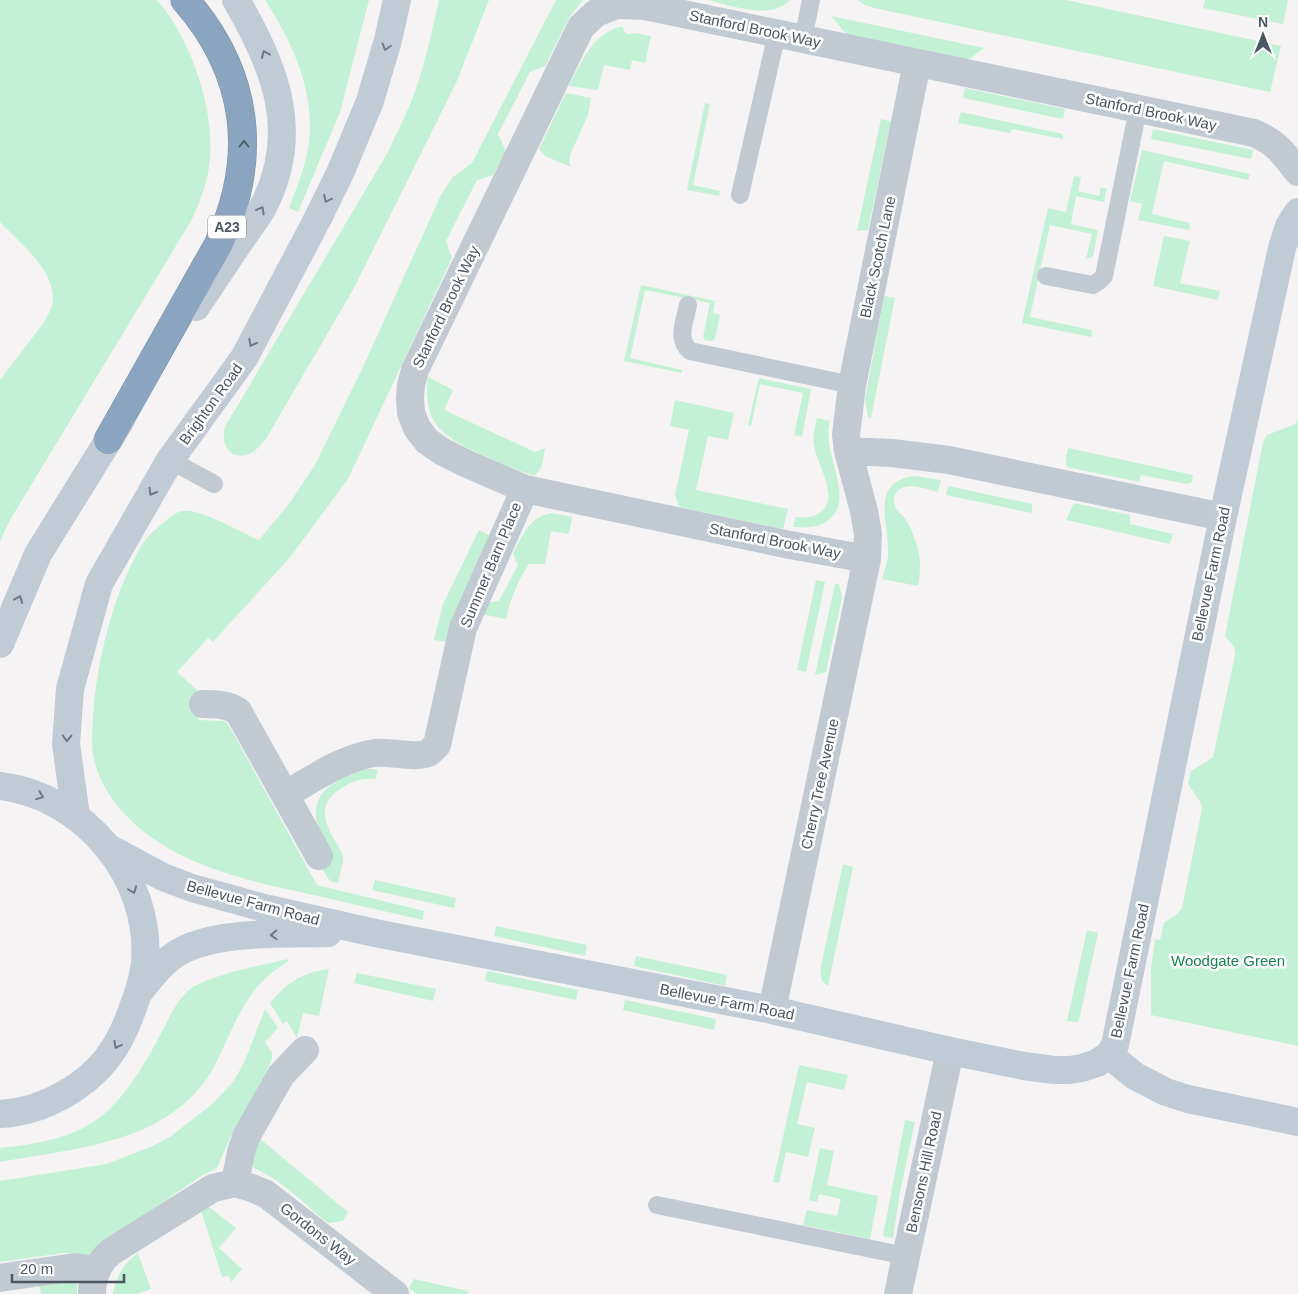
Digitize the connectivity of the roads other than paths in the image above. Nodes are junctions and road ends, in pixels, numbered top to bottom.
1 (185, 0) edge
2 (236, 0) edge
3 (397, 0) edge
4 (811, 0) edge
5 (777, 33) junction
6 (803, 39) junction
7 (917, 63) junction
8 (1138, 110) junction
9 (1298, 172) edge
10 (740, 195) dead end
11 (1298, 212) edge
12 (1046, 276) dead end
13 (688, 305) dead end
14 (852, 385) junction
15 (108, 440) junction
16 (848, 451) junction
17 (170, 460) junction
18 (214, 484) dead end
19 (524, 488) junction
20 (1223, 517) junction
21 (867, 559) junction
22 (0, 644) edge
23 (203, 704) dead end
24 (0, 786) edge
25 (285, 795) junction
26 (76, 816) junction
27 (109, 848) junction
28 (319, 856) dead end
29 (375, 933) junction
30 (139, 992) junction
31 (772, 1010) junction
32 (305, 1050) dead end
33 (950, 1051) junction
34 (1109, 1055) junction
35 (0, 1114) edge
36 (1298, 1122) edge
37 (235, 1184) junction
38 (657, 1205) dead end
39 (906, 1256) junction
40 (0, 1278) edge
41 (95, 1282) edge
42 (395, 1294) edge
43 (898, 1294) edge

15 -> 1 highway, A23
15 -> 2 street
3 -> 17 street, Brighton Road
4 - 6 lane
5 - 6 street, Stanford Brook Way
5 - 10 lane
5 - 19 street, Stanford Brook Way
6 - 7 street, Stanford Brook Way
7 - 8 street, Stanford Brook Way
7 - 14 street, Black Scotch Lane
8 - 9 street, Stanford Brook Way
8 - 12 lane
11 - 20 street, Bellevue Farm Road
13 - 14 lane
14 - 16 street, Black Scotch Lane
22 -> 15 street
16 - 20 street
16 - 21 street
17 - 18 lane
17 -> 26 street, Brighton Road
19 - 21 street, Stanford Brook Way
19 - 25 street, Summer Barn Place
20 - 34 street, Bellevue Farm Road
21 - 31 street, Cherry Tree Avenue
23 - 25 street
24 -> 26 street
25 - 28 street
26 - 27 street
27 - 29 street, Bellevue Farm Road
27 -> 30 street
29 -> 30 street, Bellevue Farm Road
29 - 31 street, Bellevue Farm Road
30 -> 35 street
31 - 33 street, Bellevue Farm Road
32 - 37 street
33 - 34 street, Bellevue Farm Road
33 - 39 street, Bensons Hill Road
34 - 36 street
37 - 41 street, Gordons Way
37 - 42 street, Gordons Way
38 - 39 lane
39 - 43 street, Bensons Hill Road
40 - 41 street, Gordons Way

